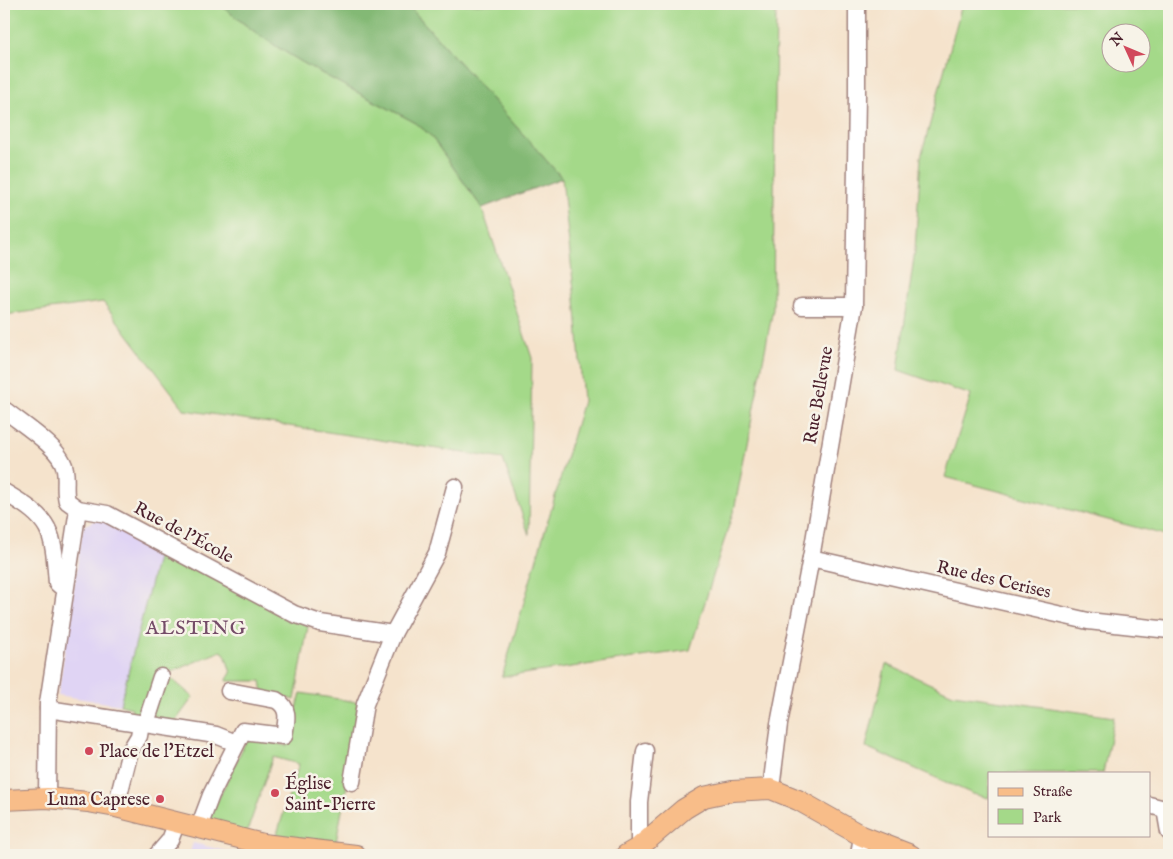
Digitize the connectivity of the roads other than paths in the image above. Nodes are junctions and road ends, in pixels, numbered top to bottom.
1 (857, 4) edge
2 (802, 306) dead end
3 (854, 306) junction
4 (6, 411) dead end
5 (455, 487) dead end
6 (4, 492) edge
7 (78, 509) junction
8 (811, 558) junction
9 (65, 590) junction
10 (1169, 630) edge
11 (393, 634) junction
12 (161, 677) dead end
13 (229, 691) dead end
14 (48, 709) junction
15 (144, 724) junction
16 (236, 743) junction
17 (644, 751) dead end
18 (352, 782) dead end
19 (771, 789) junction
20 (47, 798) junction
21 (4, 800) edge
22 (1150, 805) edge
23 (116, 807) junction
24 (177, 822) junction
25 (199, 827) junction
26 (1169, 832) edge
27 (860, 846) edge
28 (632, 851) edge
29 (157, 855) edge
30 (356, 855) edge
31 (911, 855) edge

1 - 3 street, Rue Bellevue
2 - 3 street
3 - 8 street, Rue Bellevue
4 - 7 street
5 - 11 street
6 - 9 street
7 - 9 street
7 - 11 street, Rue de l'École
8 - 10 street, Rue des Cerises
8 - 19 street, Rue Bellevue
9 - 14 street
11 - 18 street
12 - 15 street
13 - 16 street
14 - 15 street
14 - 20 street
15 - 16 street
15 - 23 street
16 - 25 street
17 - 28 street
19 - 27 main road
19 - 28 main road
20 - 21 main road
20 - 23 main road
22 - 26 street
23 - 24 main road
24 - 25 main road
24 - 29 street
25 - 30 main road
27 - 31 main road

